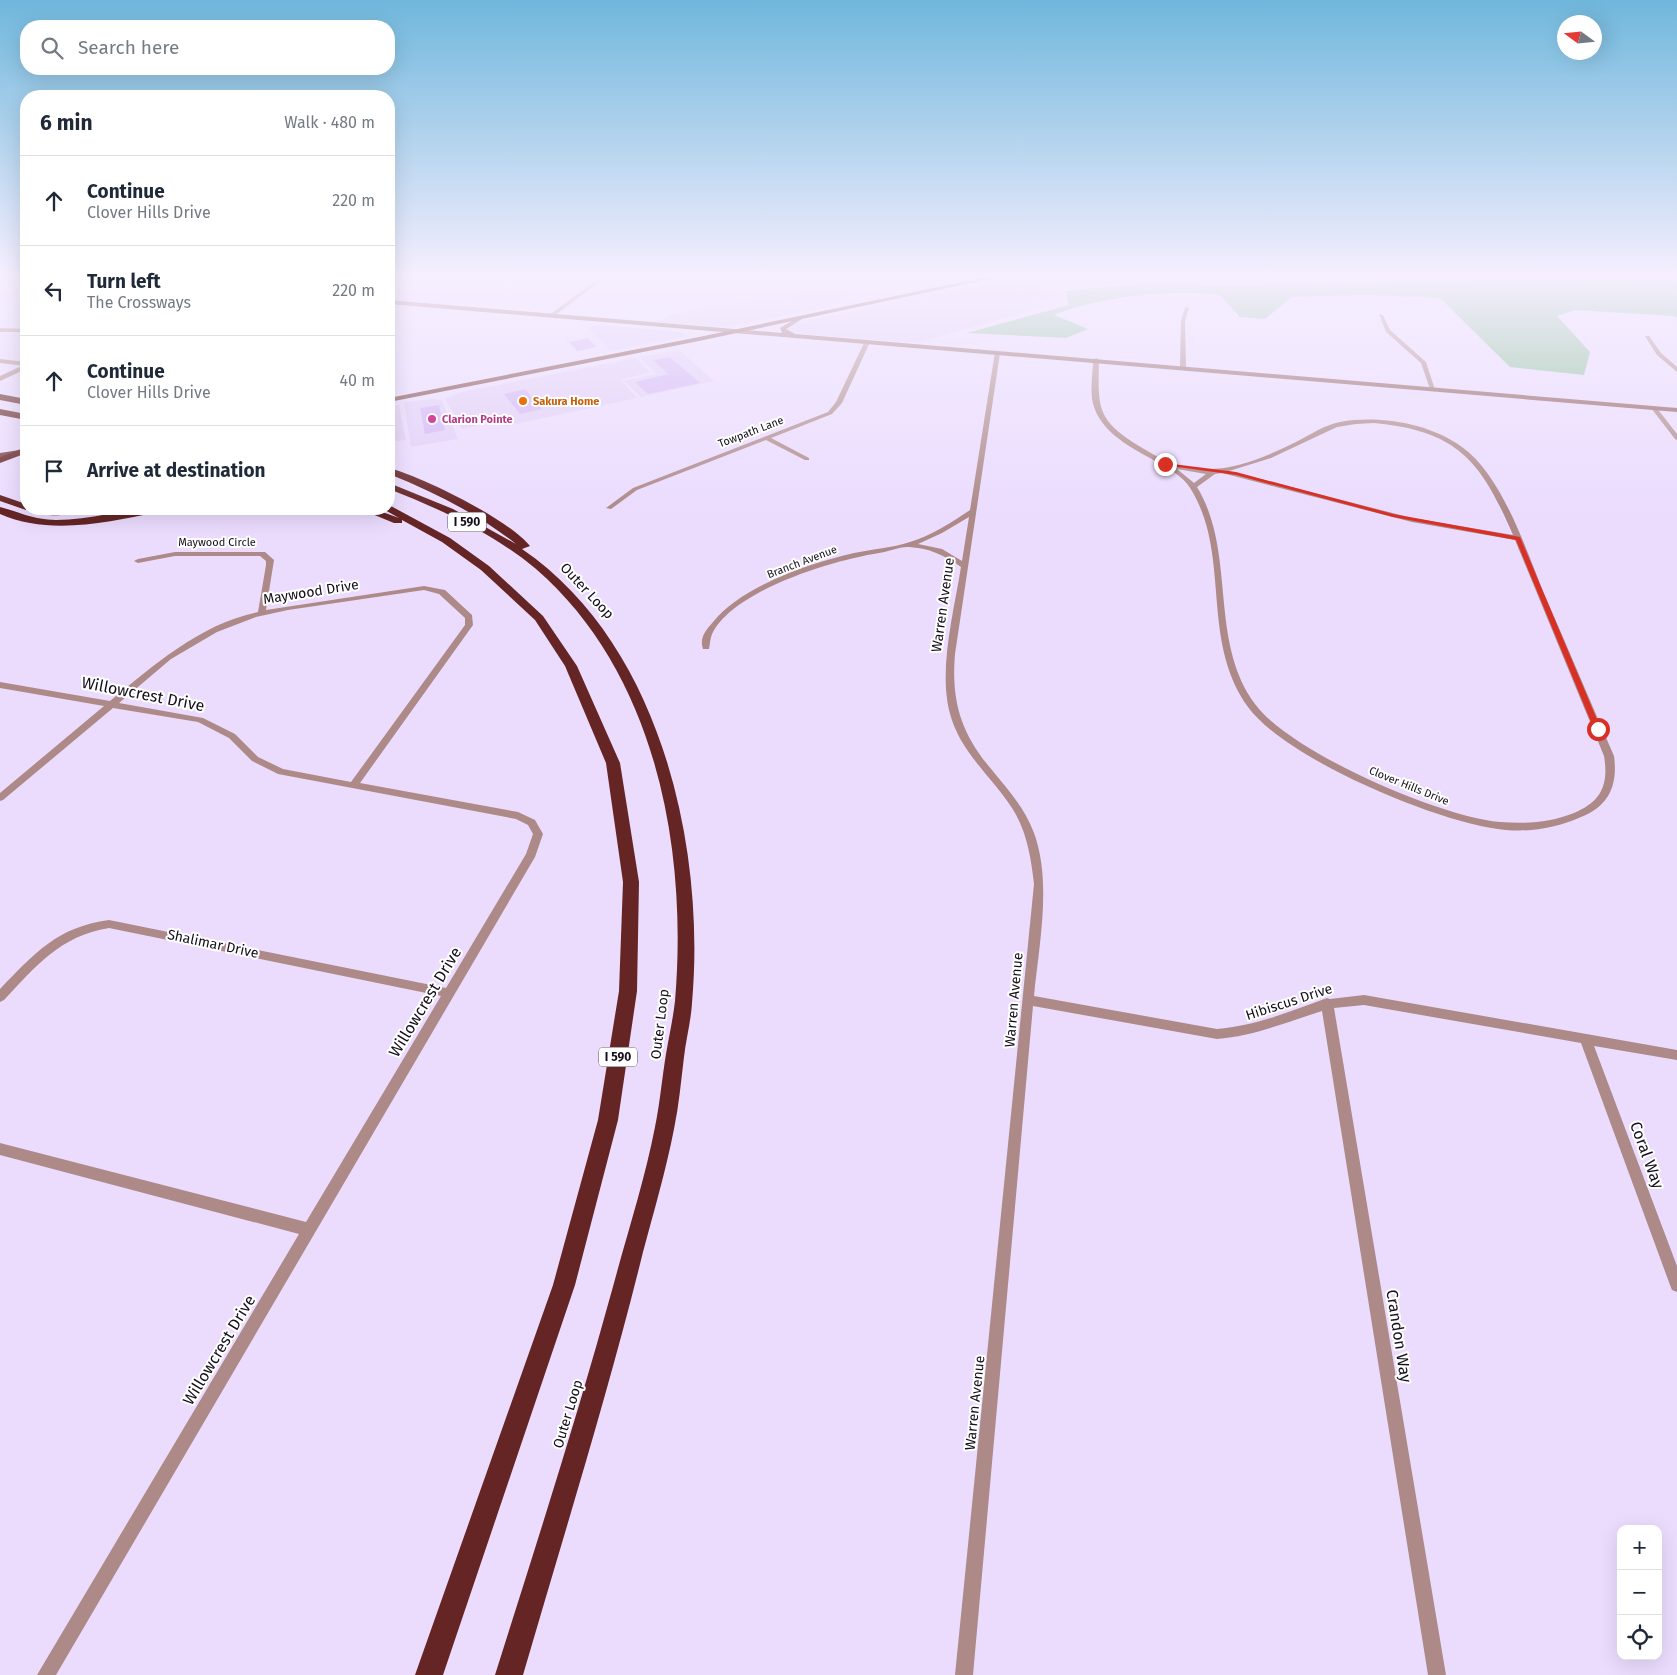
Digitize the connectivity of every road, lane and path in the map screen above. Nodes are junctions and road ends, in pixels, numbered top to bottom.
1 (624, 354) edge
2 (861, 354) edge
3 (997, 354) edge
4 (1014, 354) edge
5 (1183, 354) edge
6 (1414, 354) edge
7 (1660, 354) edge
8 (1096, 360) junction
9 (0, 361) edge
10 (20, 364) edge
11 (20, 368) edge
12 (1183, 368) junction
13 (1677, 370) edge
14 (0, 379) edge
15 (1433, 390) junction
16 (420, 393) junction
17 (395, 395) edge
18 (0, 397) edge
19 (20, 398) edge
20 (395, 399) edge
21 (20, 401) edge
22 (1654, 408) junction
23 (1677, 410) edge
24 (0, 412) edge
25 (20, 415) edge
26 (765, 437) junction
27 (1677, 438) edge
28 (0, 448) edge
29 (20, 449) edge
30 (20, 450) edge
31 (20, 451) edge
32 (0, 455) edge
33 (0, 460) edge
34 (807, 460) dead end
35 (1165, 464) junction
36 (1216, 472) junction
37 (395, 473) edge
38 (1193, 487) junction
39 (395, 488) edge
40 (0, 498) edge
41 (20, 505) edge
42 (609, 508) dead end
43 (0, 510) edge
44 (395, 511) edge
45 (972, 511) junction
46 (125, 515) edge
47 (380, 515) edge
48 (1518, 538) junction
49 (446, 540) junction
50 (904, 546) junction
51 (138, 561) dead end
52 (964, 566) junction
53 (540, 568) junction
54 (262, 613) junction
55 (706, 647) dead end
56 (0, 685) edge
57 (112, 704) junction
58 (353, 786) junction
59 (0, 798) edge
60 (449, 993) junction
61 (0, 997) edge
62 (1029, 1000) junction
63 (1327, 1003) junction
64 (1585, 1038) junction
65 (1677, 1055) edge
66 (0, 1149) edge
67 (309, 1230) junction
68 (1677, 1285) edge
69 (46, 1675) edge
70 (429, 1675) edge
71 (509, 1675) edge
72 (964, 1675) edge
73 (1437, 1675) edge

1 - 16 main road
2 - 26 street, Towpath Lane
3 - 45 street, Warren Avenue
4 - 8 main road
5 - 12 street
6 - 15 street
7 - 13 street
8 - 12 main road
8 - 35 street, Clover Hills Drive
9 - 10 street
11 - 14 street
12 - 15 main road
15 - 22 main road
16 - 17 main road
16 - 20 main road
18 - 19 highway
18 - 21 highway
22 - 23 main road
22 - 27 street
24 - 25 highway
26 - 34 street
26 - 42 street, Towpath Lane
28 - 29 main road
30 - 32 main road
31 - 33 highway
35 - 36 street, Clover Hills Drive
35 - 38 street, Clover Hills Drive
36 - 38 street, Clover Hills Drive
36 - 48 street
36 - 48 street, Clover Hills Drive
37 - 53 highway
38 - 48 street, Clover Hills Drive
39 - 53 highway, Outer Loop / I 590
40 - 41 highway
43 - 46 highway
44 - 49 highway, I 590
45 - 50 street, Branch Avenue
45 - 52 street, Warren Avenue
47 - 49 highway
49 - 70 highway, I 590
50 - 52 street, Branch Avenue
50 - 55 street, Branch Avenue
51 - 54 street, Maywood Circle
52 - 62 street, Warren Avenue
53 - 71 highway, Outer Loop / I 590
54 - 57 street, Maywood Drive
54 - 58 street, Maywood Drive
56 - 57 street, Willowcrest Drive
57 - 58 street, Willowcrest Drive
57 - 59 street, Maywood Drive
58 - 60 street, Willowcrest Drive
60 - 61 street, Shalimar Drive
60 - 67 street, Willowcrest Drive
62 - 63 street, Hibiscus Drive
62 - 72 street, Warren Avenue
63 - 64 street, Hibiscus Drive
63 - 73 street, Crandon Way
64 - 65 street, Hibiscus Drive
64 - 68 street, Coral Way
66 - 67 street
67 - 69 street, Willowcrest Drive

